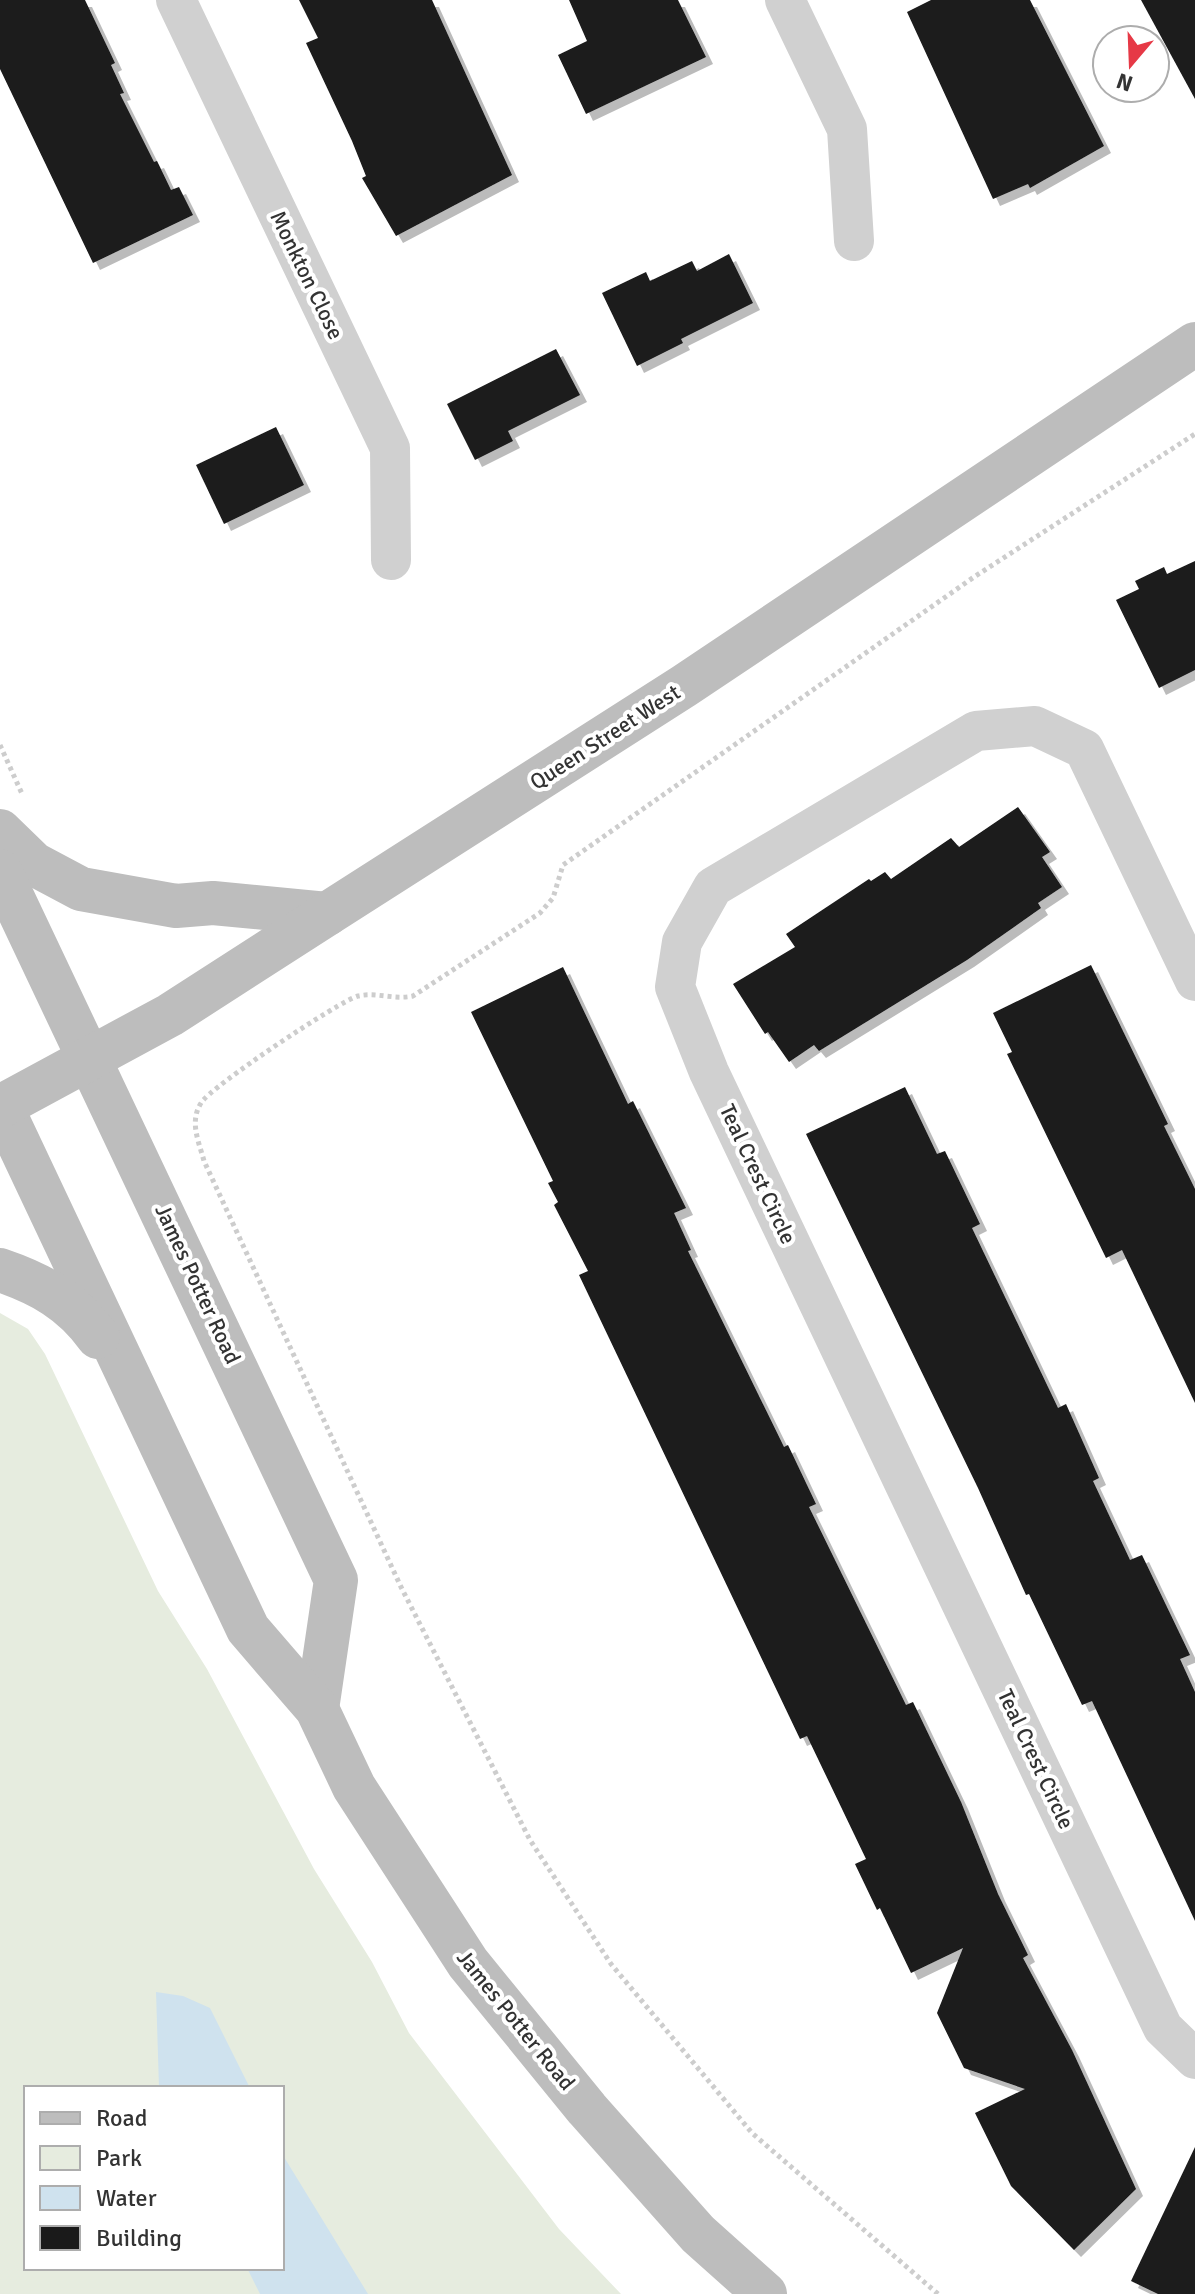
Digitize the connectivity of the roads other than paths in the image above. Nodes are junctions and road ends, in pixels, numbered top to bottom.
1 (176, 0) edge
2 (785, 0) edge
3 (854, 241) dead end
4 (1195, 344) edge
5 (391, 560) dead end
6 (0, 831) edge
7 (0, 871) edge
8 (327, 914) junction
9 (1195, 981) edge
10 (90, 1058) junction
11 (0, 1106) edge
12 (0, 1270) edge
13 (135, 1388) junction
14 (317, 1709) junction
15 (1195, 2059) edge
16 (765, 2294) edge

1 - 5 street, Monkton Close
2 - 3 street
4 - 8 main road, Queen Street West
6 - 8 main road
7 - 10 main road, James Potter Road
8 - 10 main road, Queen Street West
9 - 15 street, Teal Crest Circle
10 - 11 main road, Queen Street West
10 - 14 main road, James Potter Road
11 - 13 main road, James Potter Road
12 - 13 main road
13 - 14 main road, James Potter Road
14 - 16 main road, James Potter Road

